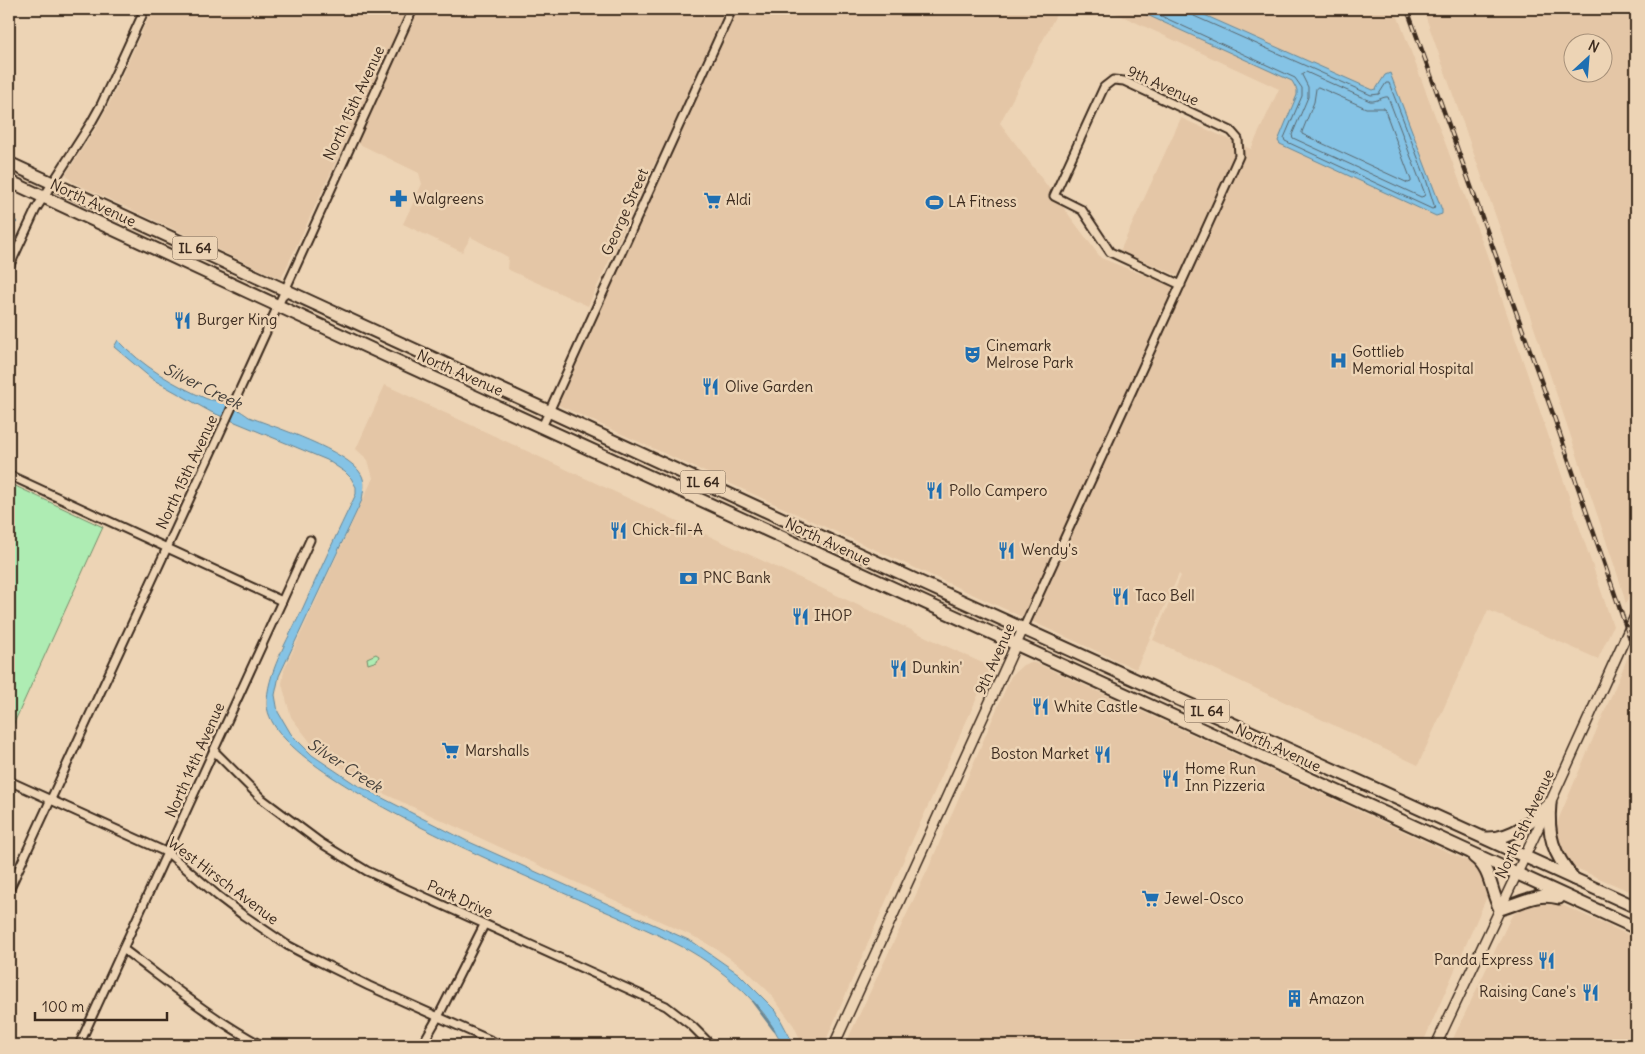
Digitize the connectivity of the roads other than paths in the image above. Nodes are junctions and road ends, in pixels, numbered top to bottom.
1 (145, 9) edge
2 (412, 9) edge
3 (732, 9) edge
4 (9, 163) edge
5 (9, 181) edge
6 (52, 182) junction
7 (43, 197) junction
8 (10, 264) edge
9 (1181, 285) junction
10 (284, 290) junction
11 (277, 305) junction
12 (549, 411) junction
13 (542, 427) junction
14 (9, 475) edge
15 (310, 540) dead end
16 (167, 548) junction
17 (282, 601) junction
18 (1636, 614) edge
19 (1023, 628) junction
20 (1016, 644) junction
21 (214, 751) junction
22 (9, 781) edge
23 (50, 800) junction
24 (1550, 803) junction
25 (1482, 838) junction
26 (1465, 850) junction
27 (168, 853) junction
28 (1524, 858) junction
29 (1516, 874) junction
30 (1574, 880) junction
31 (9, 890) edge
32 (1582, 904) junction
33 (1636, 907) edge
34 (1500, 909) junction
35 (484, 924) junction
36 (1636, 928) edge
37 (123, 949) junction
38 (438, 1016) junction
39 (81, 1044) edge
40 (261, 1045) edge
41 (422, 1045) edge
42 (501, 1045) edge
43 (711, 1045) edge
44 (834, 1045) edge
45 (1436, 1045) edge

1 - 6 street
2 - 10 street, North 15th Avenue
3 - 12 street, George Street
4 - 6 main road, North Avenue / IL 64
5 - 7 main road, North Avenue / IL 64
6 - 7 street
6 - 10 main road, North Avenue / IL 64
7 - 8 street
7 - 11 main road, North Avenue / IL 64
9 - 9 street, 9th Avenue
9 - 19 street, 9th Avenue
10 - 11 street, North 15th Avenue
10 - 12 main road, North Avenue / IL 64
11 - 13 main road, North Avenue / IL 64
11 - 16 street, North 15th Avenue
12 - 13 street, George Street
12 - 19 main road, North Avenue / IL 64
13 - 20 main road, North Avenue / IL 64
14 - 16 street
15 - 17 street, North 14th Avenue
16 - 17 street
16 - 23 street, North 15th Avenue
17 - 21 street, North 14th Avenue
18 - 24 street, North 5th Avenue
19 - 20 street, 9th Avenue
19 - 25 main road, North Avenue / IL 64
20 - 26 main road, North Avenue / IL 64
20 - 44 street, 9th Avenue
21 - 27 street, North 14th Avenue
21 - 35 street, Park Drive
22 - 23 street, West Hirsch Avenue
23 - 27 street, West Hirsch Avenue
23 - 31 street, North 15th Avenue
24 - 25 main road
24 - 28 street, North 5th Avenue
24 - 30 main road
25 - 28 main road, North Avenue / IL 64
26 - 29 main road, North Avenue / IL 64
26 - 34 main road
27 - 37 street, North 14th Avenue
27 - 38 street, West Hirsch Avenue
28 - 29 street, North 5th Avenue
28 - 30 main road, North Avenue / IL 64
29 - 32 main road, North Avenue / IL 64
29 - 34 street, North 5th Avenue
30 - 33 main road, North Avenue / IL 64
32 - 34 main road
32 - 36 main road, North Avenue / IL 64
34 - 45 street, North 5th Avenue
35 - 38 street
35 - 43 street, Park Drive
37 - 39 street, North 14th Avenue
37 - 40 street
38 - 41 street
38 - 42 street, West Hirsch Avenue

